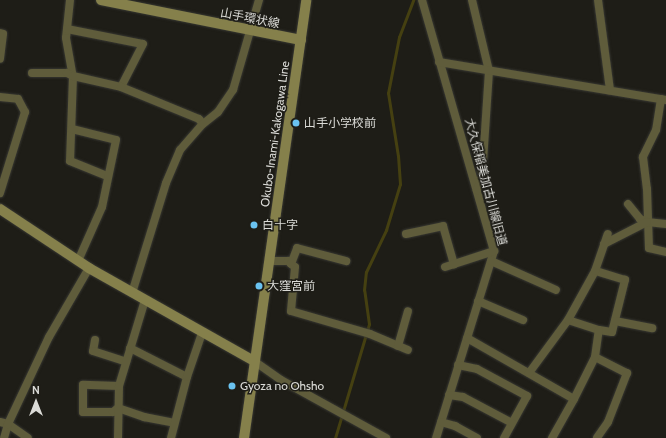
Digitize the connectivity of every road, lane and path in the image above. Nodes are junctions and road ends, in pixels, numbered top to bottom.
1 (70, 0) edge
2 (101, 0) edge
3 (259, 0) edge
4 (306, 0) edge
5 (422, 0) edge
6 (472, 0) edge
7 (598, 0) edge
8 (67, 29) junction
9 (250, 31) junction
10 (0, 33) edge
11 (301, 40) junction
12 (0, 58) edge
13 (439, 62) junction
14 (489, 71) junction
15 (32, 73) dead end
16 (73, 76) junction
17 (121, 87) junction
18 (610, 90) junction
19 (0, 97) edge
20 (663, 100) edge
21 (204, 124) junction
22 (72, 129) junction
23 (107, 176) junction
24 (477, 190) junction
25 (0, 193) edge
26 (628, 204) dead end
27 (0, 209) edge
28 (647, 222) junction
29 (666, 224) edge
30 (406, 234) dead end
31 (608, 234) dead end
32 (604, 244) junction
33 (494, 251) junction
34 (666, 252) edge
35 (270, 261) junction
36 (490, 261) junction
37 (78, 262) junction
38 (346, 262) dead end
39 (291, 264) junction
40 (454, 264) junction
41 (445, 267) dead end
42 (89, 268) junction
43 (595, 271) junction
44 (556, 290) dead end
45 (132, 293) junction
46 (145, 300) junction
47 (478, 301) junction
48 (408, 311) dead end
49 (523, 320) dead end
50 (568, 320) junction
51 (614, 321) junction
52 (652, 328) dead end
53 (599, 330) junction
54 (202, 333) junction
55 (467, 338) junction
56 (95, 340) dead end
57 (398, 346) junction
58 (130, 348) junction
59 (408, 350) dead end
60 (595, 357) junction
61 (254, 361) junction
62 (126, 362) junction
63 (458, 365) junction
64 (529, 373) junction
65 (186, 377) junction
66 (119, 386) junction
67 (449, 395) junction
68 (574, 399) junction
69 (118, 408) junction
70 (441, 422) junction
71 (4, 423) edge
72 (174, 423) junction
73 (512, 423) junction
74 (4, 438) edge
75 (28, 438) edge
76 (118, 438) edge
77 (171, 438) edge
78 (244, 438) edge
79 (386, 438) edge
80 (436, 438) edge
81 (477, 438) edge
82 (504, 438) edge
83 (552, 438) edge
84 (597, 438) edge

1 - 8 street
2 - 9 street, 山手環状線
3 - 9 street
4 - 11 street, Okubo-Inami-Kakogawa Line
5 - 13 street, 大久保稲美加古川線旧道
6 - 14 street
7 - 18 street
8 - 16 street
8 - 17 street
9 - 11 street, 山手環状線
9 - 21 street
10 - 12 street
11 - 35 street, Okubo-Inami-Kakogawa Line
13 - 14 street
13 - 24 street, 大久保稲美加古川線旧道
14 - 18 street
14 - 24 street
15 - 16 street
16 - 17 street
16 - 22 street
17 - 21 street
18 - 20 street
19 - 25 street
20 - 28 street
21 - 45 street
22 - 23 street
22 - 23 street
23 - 37 street
24 - 33 street, 大久保稲美加古川線旧道
26 - 28 street
27 - 37 street
28 - 29 street
28 - 32 street
28 - 34 street
30 - 40 street
31 - 32 street
32 - 43 street
33 - 36 street, 大久保稲美加古川線旧道
33 - 40 street
35 - 39 street
35 - 61 street, Okubo-Inami-Kakogawa Line
36 - 44 street
36 - 47 street, 大久保稲美加古川線旧道
37 - 42 street
38 - 39 street
39 - 57 street
40 - 41 street
42 - 45 street
42 - 71 street
43 - 50 street
43 - 51 street
45 - 46 street
46 - 54 street
46 - 58 street
47 - 49 street
47 - 55 street, 大久保稲美加古川線旧道
48 - 57 street
50 - 53 street
50 - 64 street
51 - 52 street
51 - 53 street
53 - 60 street
54 - 61 street
54 - 65 street
55 - 63 street, 大久保稲美加古川線旧道
55 - 64 street
56 - 62 street
57 - 59 street
58 - 62 street
58 - 65 street
60 - 68 street
60 - 84 street
61 - 78 street, Okubo-Inami-Kakogawa Line
61 - 79 street
62 - 66 street
63 - 67 street, 大久保稲美加古川線旧道
63 - 73 street
64 - 68 street
65 - 72 street
66 - 69 street
66 - 69 street
67 - 70 street, 大久保稲美加古川線旧道
67 - 73 street
68 - 83 street
69 - 72 street
69 - 76 street
70 - 80 street, 大久保稲美加古川線旧道
70 - 81 street
71 - 74 street
71 - 75 street
72 - 77 street
73 - 82 street

